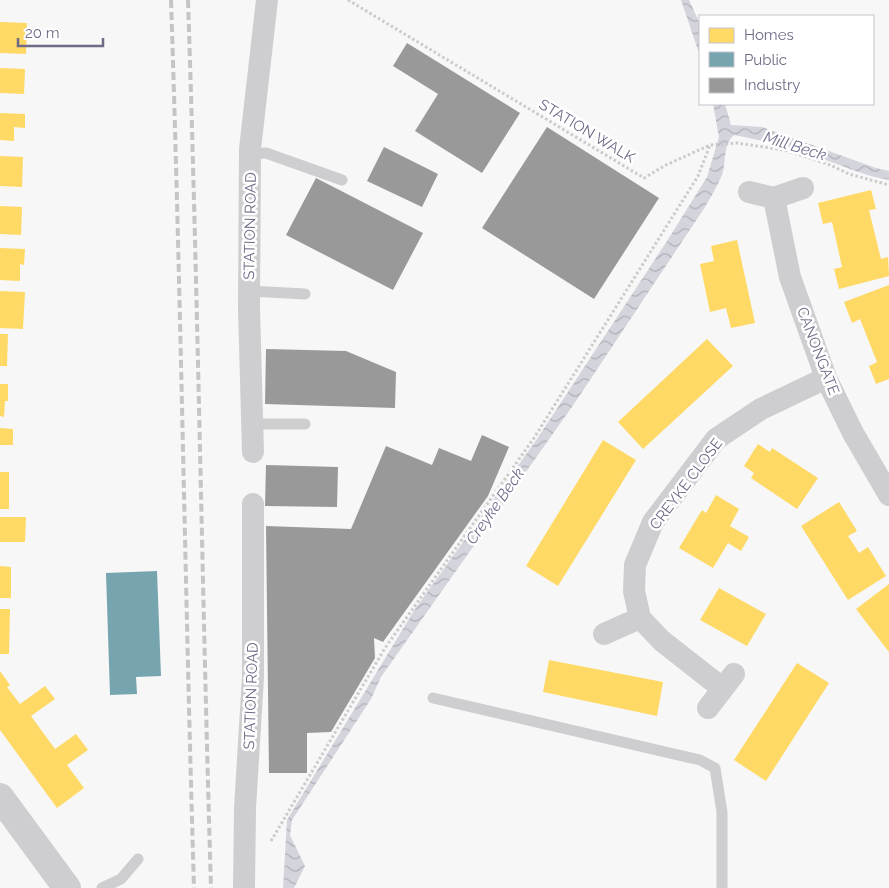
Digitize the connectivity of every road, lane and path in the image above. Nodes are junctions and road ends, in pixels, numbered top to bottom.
1 (267, 0) edge
2 (348, 0) edge
3 (710, 145) junction
4 (250, 154) junction
5 (342, 180) dead end
6 (889, 185) edge
7 (803, 188) dead end
8 (749, 192) dead end
9 (774, 198) junction
10 (249, 291) junction
11 (305, 294) dead end
12 (826, 378) junction
13 (252, 424) junction
14 (304, 424) dead end
15 (253, 452) dead end
16 (889, 494) edge
17 (253, 504) dead end
18 (640, 618) junction
19 (604, 634) dead end
20 (434, 698) dead end
21 (708, 708) dead end
22 (0, 797) edge
23 (270, 845) dead end
24 (138, 859) dead end
25 (67, 888) edge
26 (102, 888) edge
27 (244, 888) edge
28 (722, 888) edge

1 - 4 street, STATION ROAD
2 - 3 path, STATION WALK
3 - 6 path, STATION WALK
3 - 23 path
4 - 5 lane
4 - 10 street, STATION ROAD
7 - 9 street
8 - 9 street
9 - 12 street, CANONGATE
10 - 11 lane
10 - 13 street, STATION ROAD
12 - 16 street, CANONGATE
12 - 18 street, CREYKE CLOSE
13 - 14 lane
13 - 15 street, STATION ROAD
17 - 27 street, STATION ROAD
18 - 19 street
18 - 21 street
20 - 28 lane
22 - 25 street
24 - 26 lane

